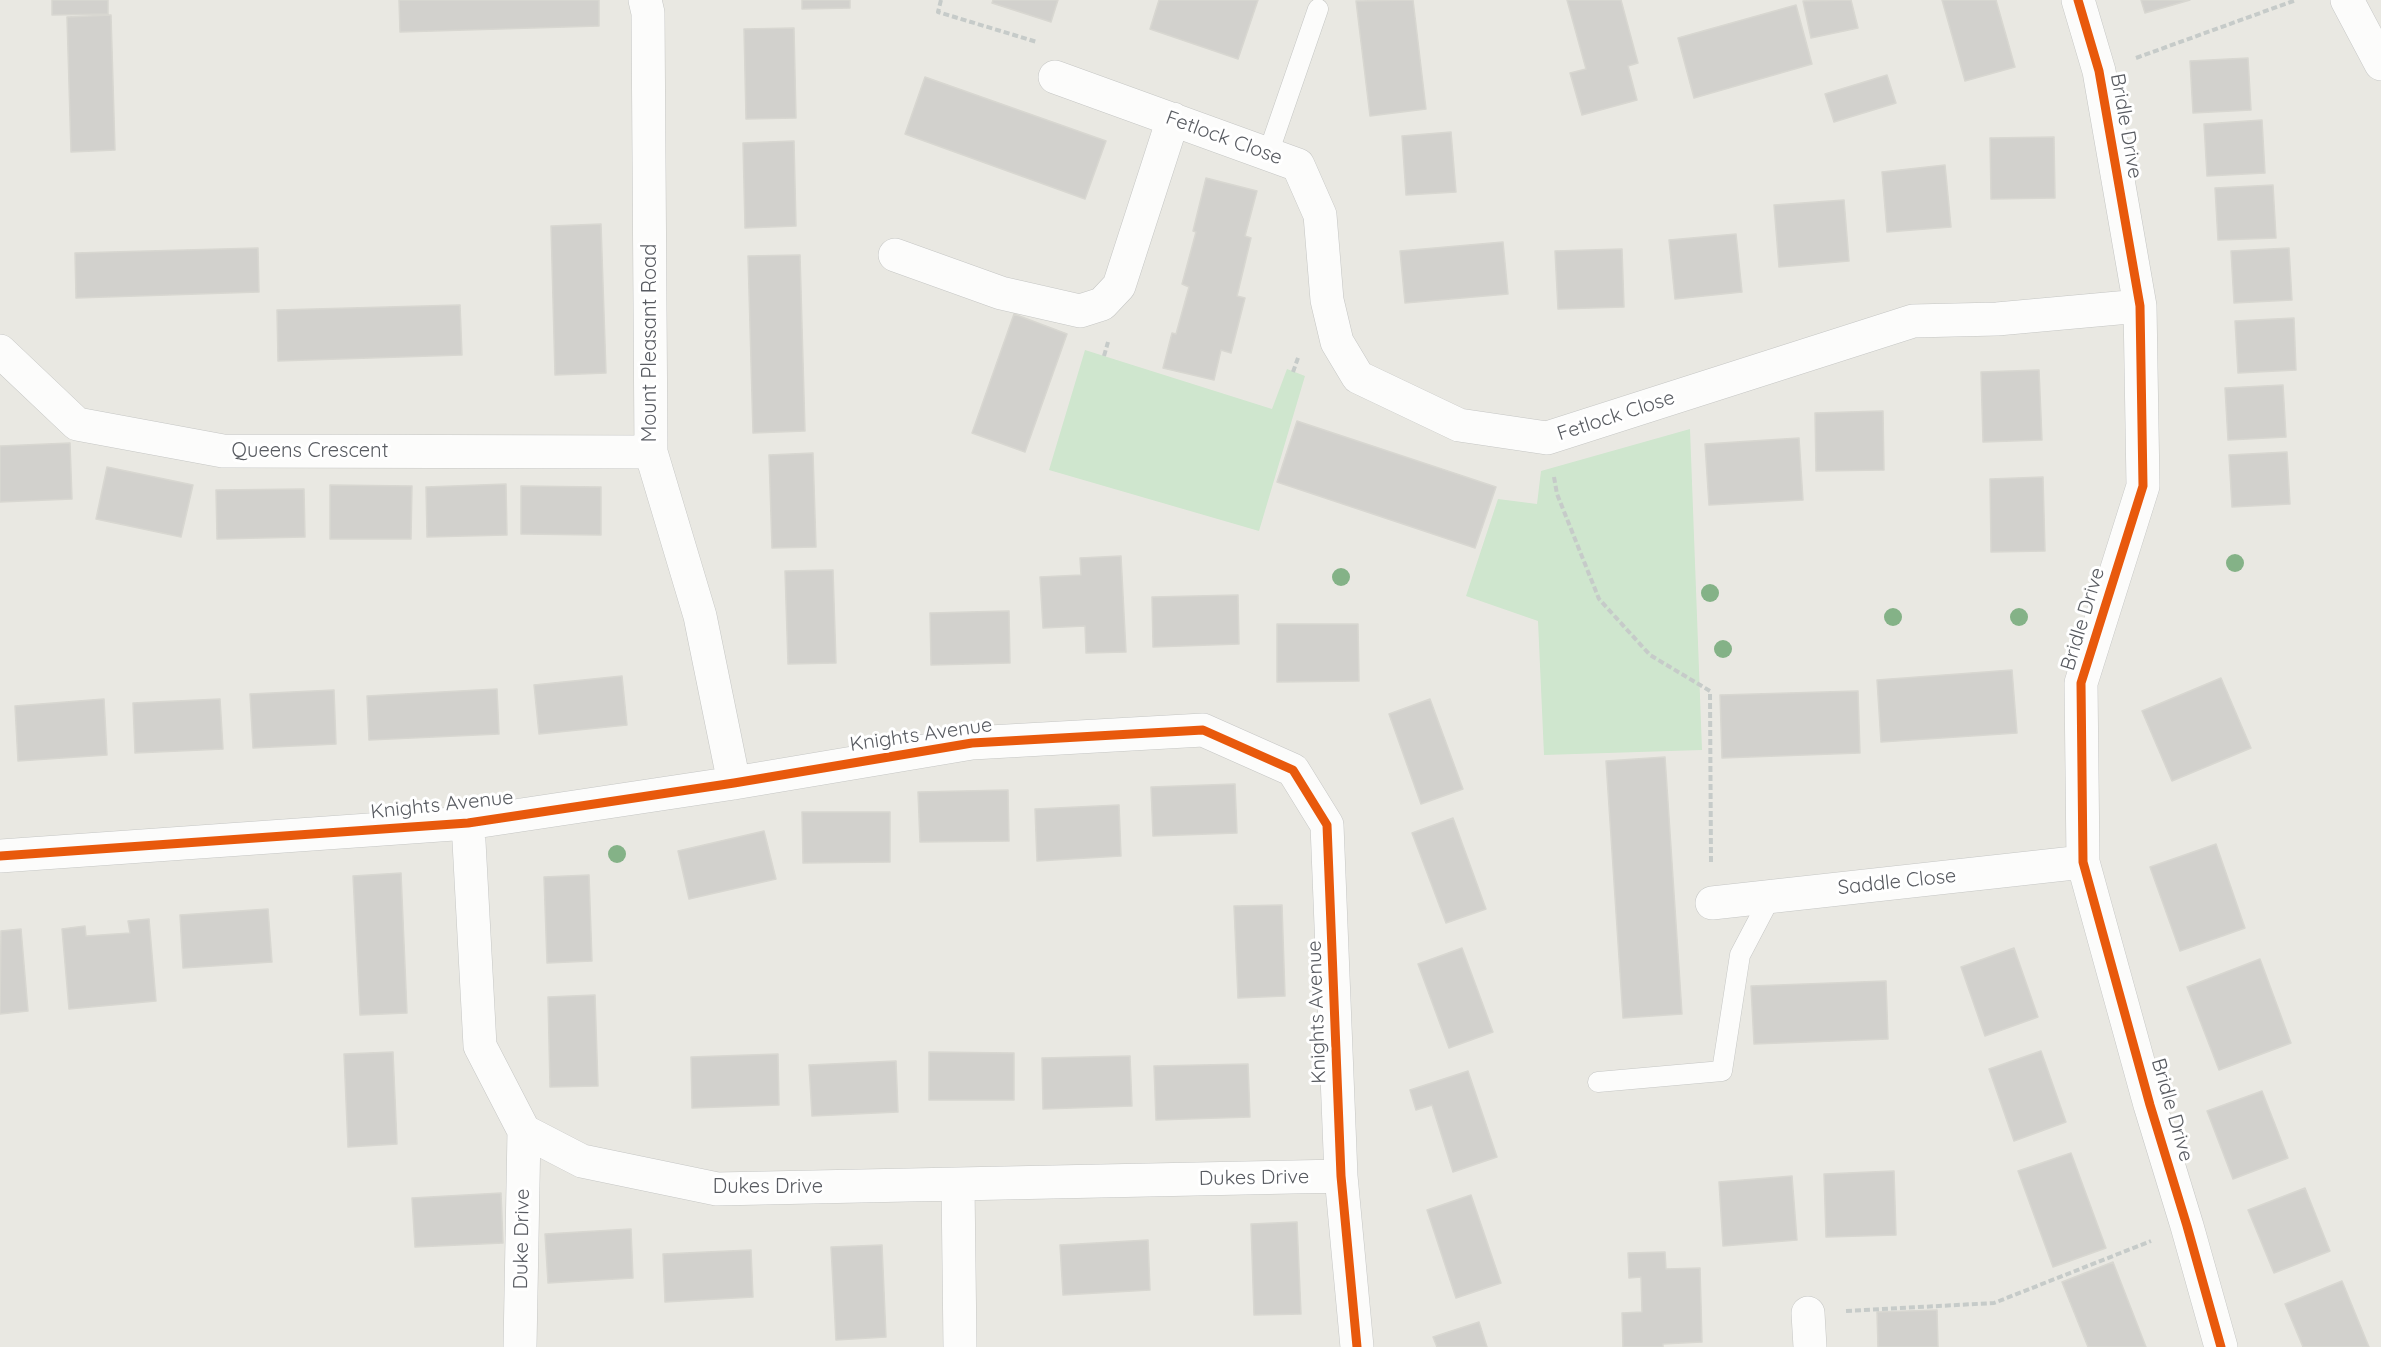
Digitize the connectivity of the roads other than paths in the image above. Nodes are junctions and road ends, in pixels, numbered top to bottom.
1 (645, 0) edge
2 (2078, 0) edge
3 (2347, 0) edge
4 (1318, 9) dead end
5 (2381, 64) edge
6 (1055, 77) road end
7 (1173, 119) junction
8 (1268, 154) junction
9 (895, 255) dead end
10 (2140, 306) junction
11 (0, 351) edge
12 (651, 452) junction
13 (734, 783) junction
14 (468, 823) junction
15 (0, 856) edge
16 (2083, 862) junction
17 (1771, 896) junction
18 (1712, 903) road end
19 (1598, 1082) dead end
20 (524, 1131) junction
21 (1341, 1176) junction
22 (958, 1184) junction
23 (1808, 1313) road end
24 (520, 1347) edge
25 (960, 1347) edge
26 (1357, 1347) edge
27 (1810, 1347) edge
28 (2221, 1347) edge

1 - 12 street, Mount Pleasant Road
2 - 10 street, Bridle Drive
3 - 5 street
4 - 8 lane
6 - 7 street, Fetlock Close
7 - 8 street, Fetlock Close
7 - 9 street
8 - 10 street, Fetlock Close
10 - 16 street, Bridle Drive
11 - 12 street, Queens Crescent
12 - 13 street, Mount Pleasant Road
13 - 14 street, Knights Avenue
13 - 21 street, Knights Avenue
14 - 15 street, Knights Avenue
14 - 20 street
16 - 17 street, Saddle Close
16 - 28 street, Bridle Drive
17 - 18 street, Saddle Close
17 - 19 lane
20 - 22 street, Dukes Drive
20 - 24 street, Duke Drive
21 - 22 street, Dukes Drive
21 - 26 street, Knights Avenue
22 - 25 street
23 - 27 street

